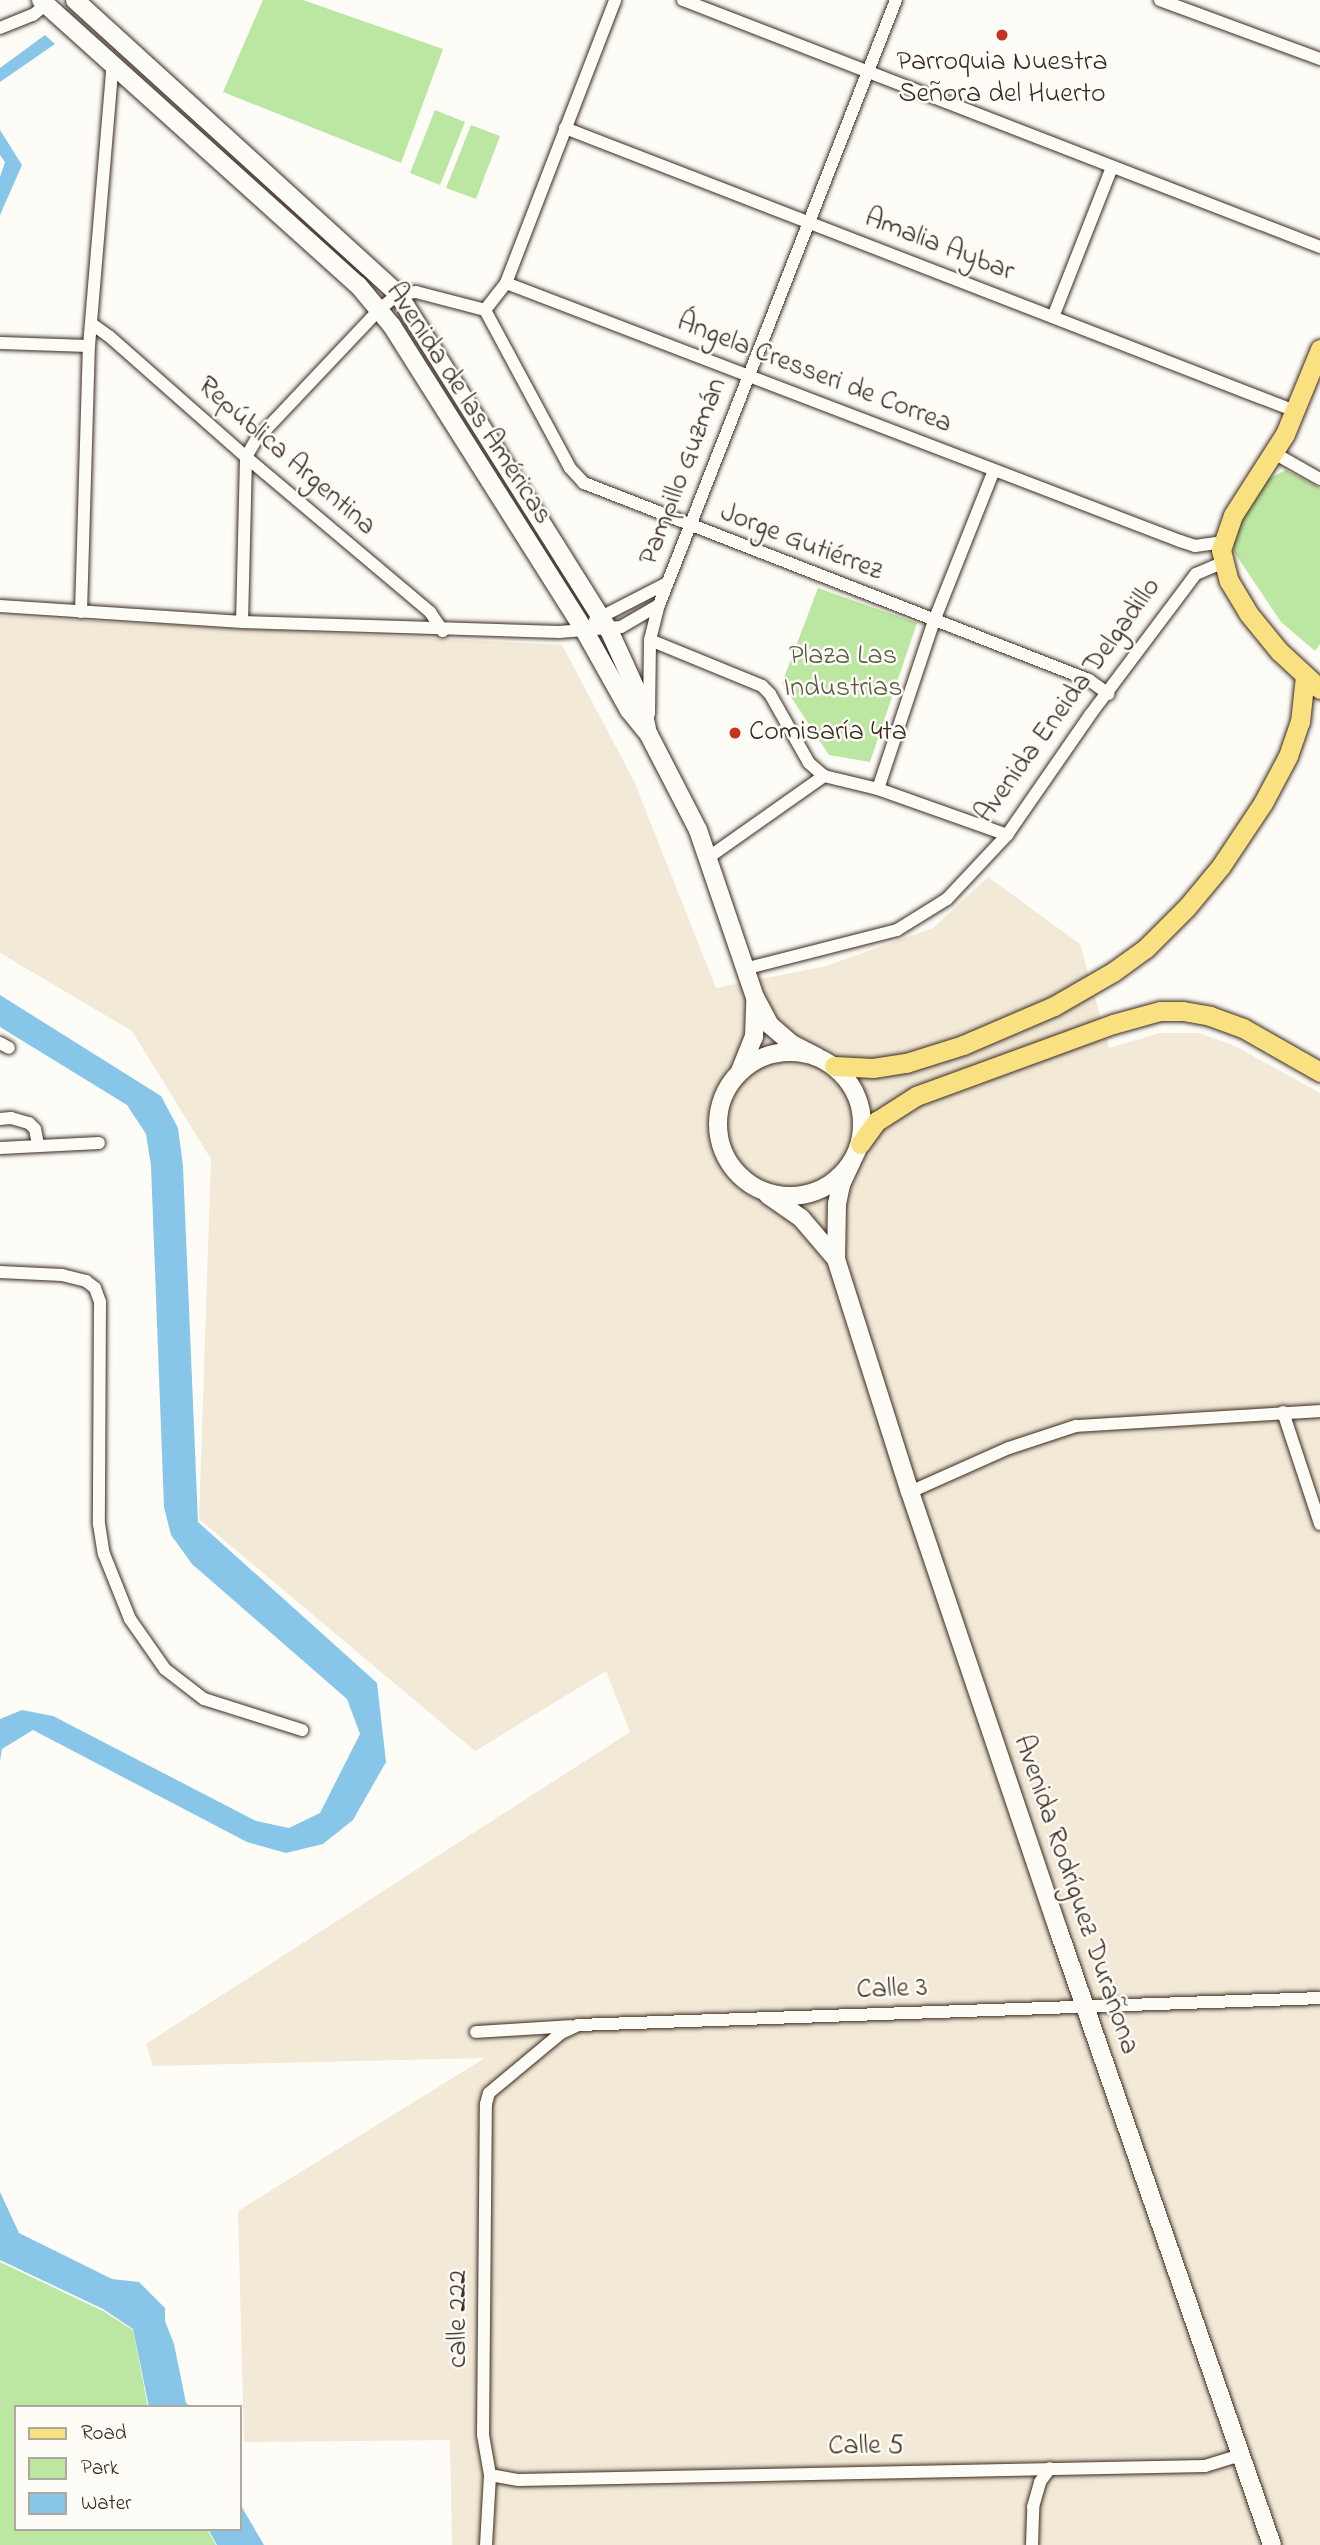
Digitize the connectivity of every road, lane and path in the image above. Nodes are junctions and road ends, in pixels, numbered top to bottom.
1 (615, 0) edge
2 (683, 0) edge
3 (895, 0) edge
4 (45, 1) edge
5 (1169, 2) edge
6 (85, 4) edge
7 (0, 28) edge
8 (80, 34) junction
9 (1320, 59) edge
10 (113, 62) junction
11 (868, 71) junction
12 (565, 128) junction
13 (1112, 167) junction
14 (809, 222) junction
15 (1320, 247) edge
16 (506, 283) junction
17 (398, 294) junction
18 (379, 310) junction
19 (485, 310) junction
20 (1053, 317) junction
21 (92, 324) junction
22 (0, 344) edge
23 (89, 346) junction
24 (1320, 349) edge
25 (748, 375) junction
26 (1295, 411) junction
27 (1274, 453) junction
28 (246, 457) junction
29 (994, 470) junction
30 (1320, 479) edge
31 (690, 527) junction
32 (1222, 542) junction
33 (1223, 563) junction
34 (667, 583) junction
35 (659, 605) junction
36 (0, 606) edge
37 (81, 612) junction
38 (934, 621) junction
39 (242, 622) junction
40 (604, 623) junction
41 (583, 628) junction
42 (443, 631) junction
43 (650, 640) junction
44 (1305, 676) junction
45 (1320, 689) edge
46 (1108, 694) junction
47 (1320, 702) edge
48 (649, 735) junction
49 (824, 776) junction
50 (878, 789) junction
51 (1007, 835) junction
52 (709, 857) junction
53 (748, 968) junction
54 (755, 996) junction
55 (826, 1062) junction
56 (1320, 1072) edge
57 (739, 1073) junction
58 (0, 1119) edge
59 (99, 1143) dead end
60 (38, 1145) junction
61 (0, 1148) edge
62 (856, 1152) junction
63 (758, 1188) junction
64 (836, 1259) junction
65 (0, 1272) edge
66 (1320, 1411) edge
67 (1283, 1412) junction
68 (910, 1492) junction
69 (1320, 1524) edge
70 (302, 1730) dead end
71 (1320, 1997) edge
72 (1085, 2007) junction
73 (578, 2025) junction
74 (476, 2032) dead end
75 (489, 2093) joint
76 (1241, 2455) junction
77 (1050, 2468) junction
78 (490, 2475) junction
79 (486, 2545) edge
80 (1032, 2545) edge
81 (1272, 2545) edge

1 - 12 street
2 - 11 street
3 - 11 street, Pampillo Guzmán
4 - 7 street
4 - 8 main road, Avenida de las Américas
5 - 9 street
6 - 8 main road
6 - 17 main road, Avenida de las Américas
8 - 10 main road, Avenida de las Américas
10 - 18 main road, Avenida de las Américas
10 - 21 street
11 - 13 street
11 - 14 street, Pampillo Guzmán
12 - 14 street, Amalia Aybar
12 - 16 street
13 - 15 street
13 - 20 street
14 - 20 street, Amalia Aybar
14 - 25 street, Pampillo Guzmán
16 - 19 street
16 - 25 street, Ángela Cresseri de Correa
17 - 18 street
17 - 19 street
17 - 40 main road, Avenida de las Américas
18 - 28 street
18 - 41 main road, Avenida de las Américas
19 - 31 street, Jorge Gutiérrez
20 - 26 street, Amalia Aybar
21 - 23 street
21 - 28 street, República Argentina
22 - 23 street
23 - 37 street
24 - 26 main road
25 - 29 street, Ángela Cresseri de Correa
25 - 31 street, Pampillo Guzmán
26 - 27 main road
27 - 30 street
27 - 32 main road
28 - 39 street
28 - 42 street, República Argentina
29 - 32 street, Ángela Cresseri de Correa
29 - 38 street
31 - 34 street, Pampillo Guzmán
31 - 38 street, Jorge Gutiérrez
32 - 33 main road
33 - 44 main road
33 - 46 street, Avenida Eneida Delgadillo
34 - 35 street, Pampillo Guzmán
34 - 40 street
35 - 40 street
35 - 43 street, Pampillo Guzmán
36 - 37 street
37 - 39 street
38 - 46 street, Jorge Gutiérrez
38 - 50 street
39 - 42 street
40 - 41 street
40 - 48 main road, Avenida de las Américas
41 - 42 street
41 - 48 main road, Avenida de las Américas
43 - 48 street, Pampillo Guzmán
43 - 49 street
44 - 45 main road
44 - 47 main road
44 - 55 main road
46 - 51 street, Avenida Eneida Delgadillo
48 - 52 main road, Avenida de las Américas
49 - 50 street
49 - 52 street
50 - 51 street
51 - 53 street, Avenida Eneida Delgadillo
52 - 53 main road, Avenida de las Américas
53 - 54 main road, Avenida de las Américas
54 - 55 main road
54 - 57 main road
55 - 57 main road
55 - 62 main road
56 - 62 main road
57 - 63 main road
58 - 60 street
59 - 60 street
60 - 61 street
62 - 63 main road
62 - 64 main road
63 - 64 main road
64 - 68 main road, Avenida Rodríguez Durañona
65 - 70 street
66 - 67 street
67 - 68 street
67 - 69 street
68 - 72 main road, Avenida Rodríguez Durañona
71 - 72 street, Calle 3
72 - 73 street, Calle 3
72 - 76 main road, Avenida Rodríguez Durañona
73 - 74 street
73 - 75 street, Calle 3
75 - 78 street, calle 222
76 - 77 street, Calle 5
76 - 81 main road, Avenida Rodríguez Durañona
77 - 78 street, Calle 5
77 - 80 street
78 - 79 street, calle 222

